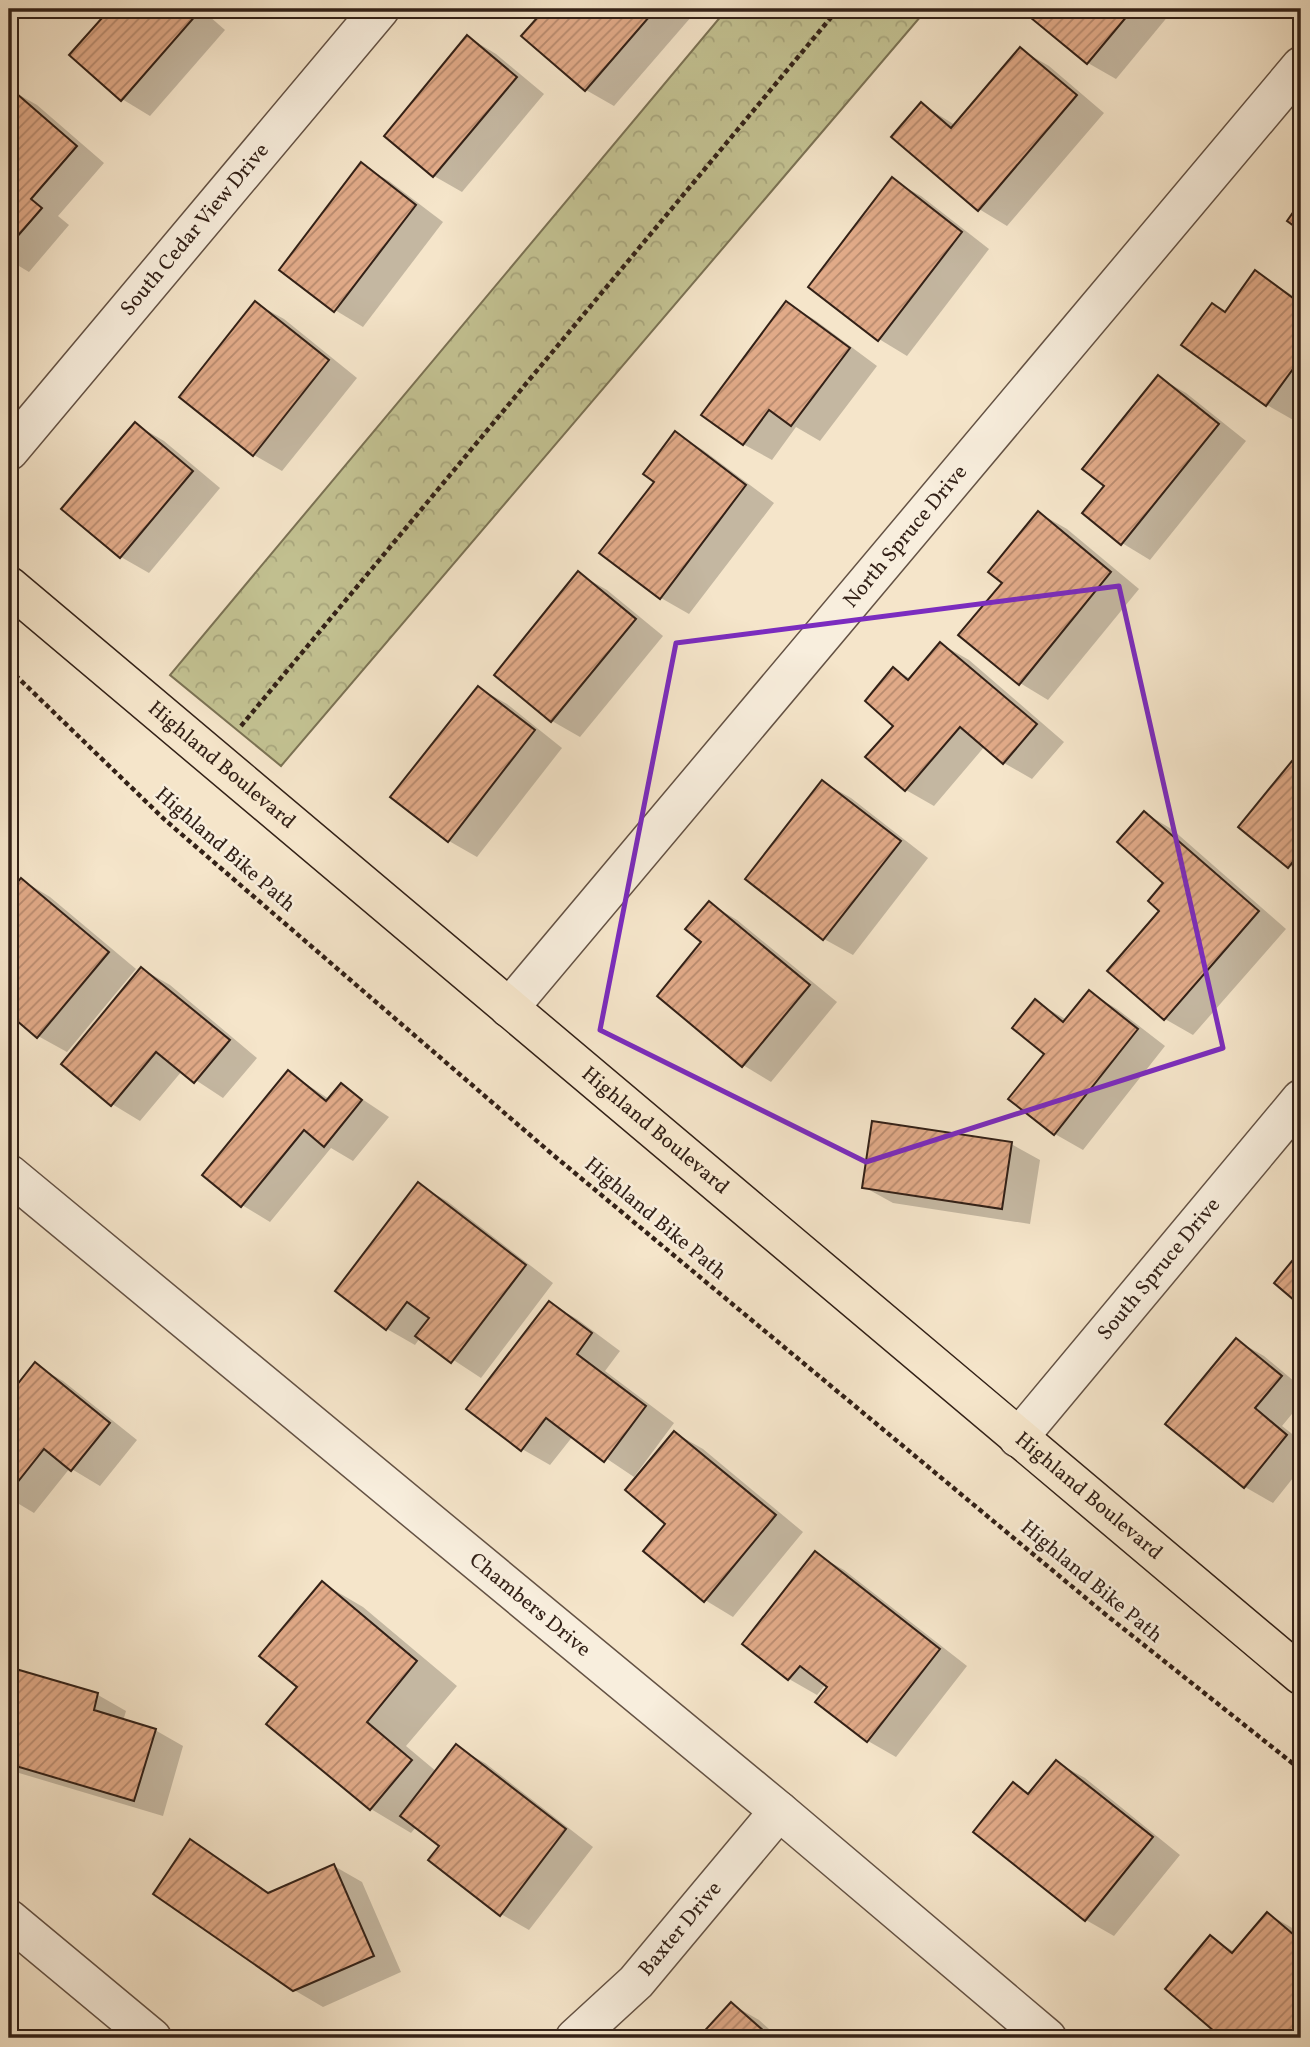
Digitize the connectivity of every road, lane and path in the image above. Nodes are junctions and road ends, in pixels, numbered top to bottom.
1 (380, 9) edge
2 (838, 9) edge
3 (1301, 65) edge
4 (9, 451) edge
5 (9, 586) edge
6 (9, 669) edge
7 (214, 759) junction
8 (509, 1008) junction
9 (1301, 1100) edge
10 (9, 1174) edge
11 (1018, 1438) junction
12 (1301, 1675) edge
13 (1301, 1770) edge
14 (779, 1811) junction
15 (9, 1919) edge
16 (152, 2038) edge
17 (575, 2038) edge
18 (1047, 2038) edge

1 - 4 street, South Cedar View Drive
2 - 7 path
3 - 8 street, North Spruce Drive
5 - 7 main road, Highland Boulevard
6 - 13 path, Highland Bike Path
7 - 8 main road, Highland Boulevard
8 - 11 main road, Highland Boulevard
9 - 11 street, South Spruce Drive
10 - 14 street, Chambers Drive
11 - 12 main road, Highland Boulevard
14 - 17 street, Baxter Drive
14 - 18 street, Chambers Drive
15 - 16 street

